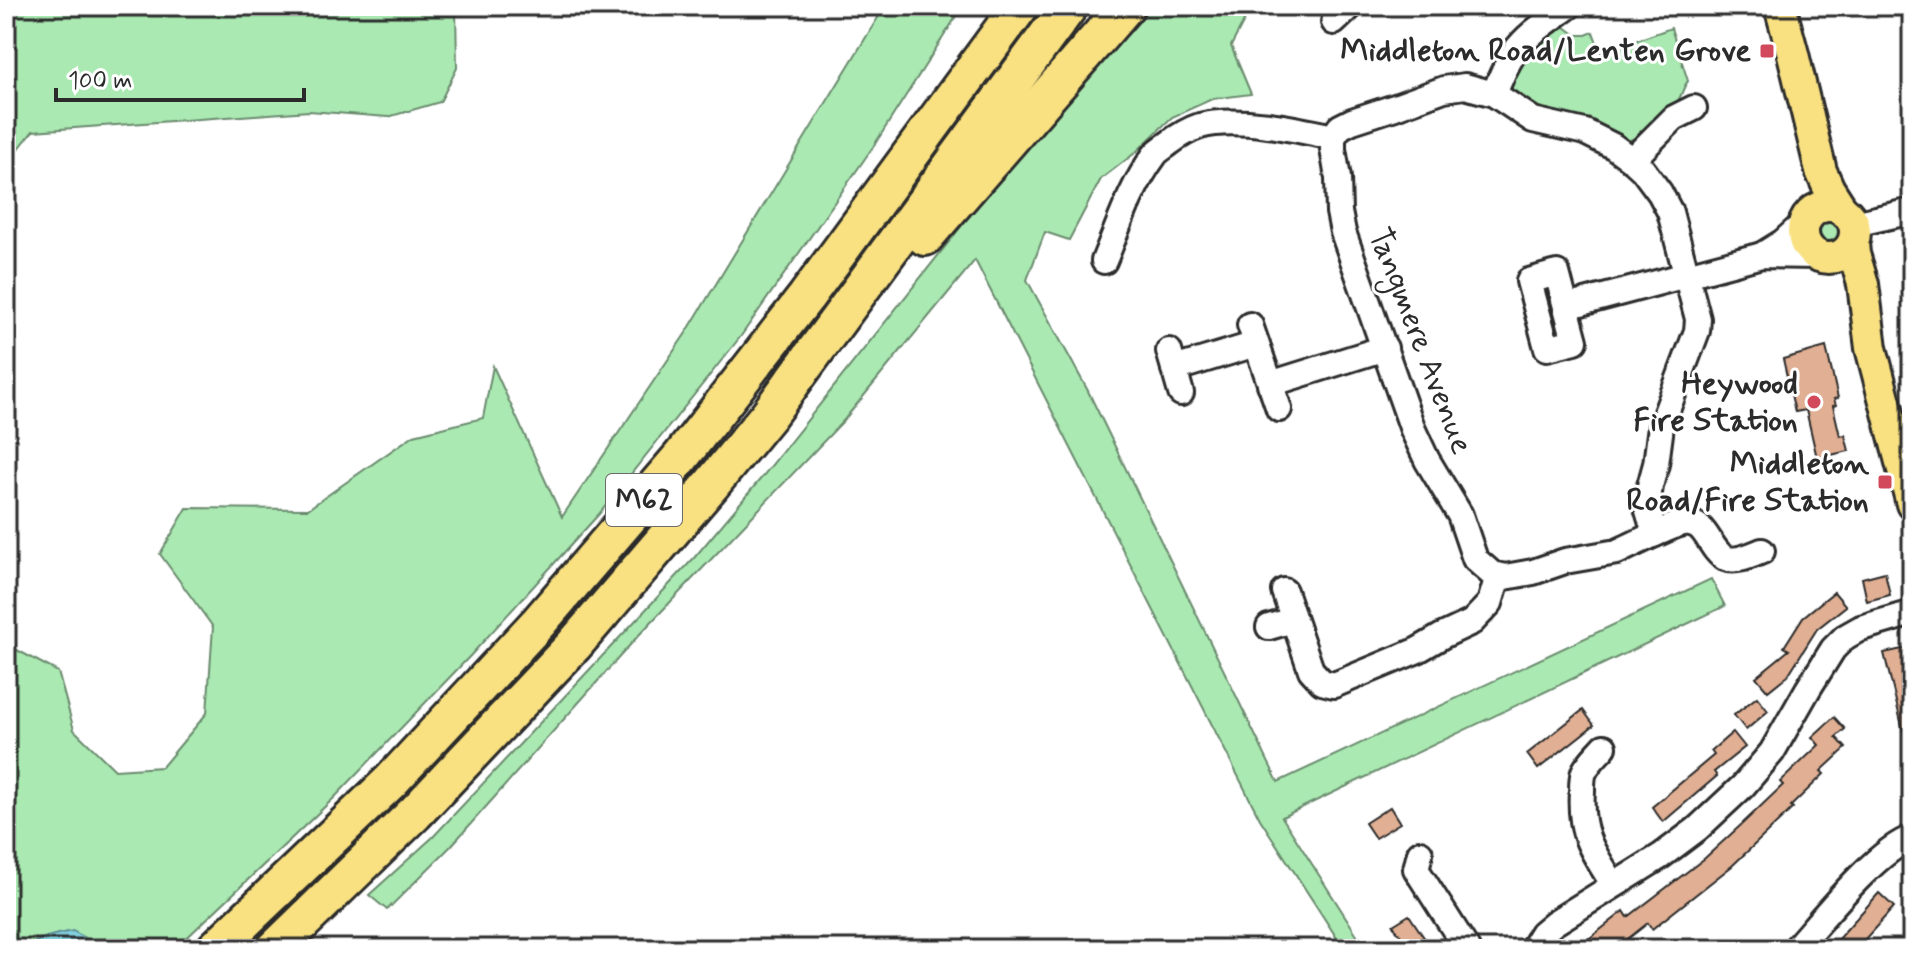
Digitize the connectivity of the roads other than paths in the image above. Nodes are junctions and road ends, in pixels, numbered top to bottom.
1 (990, 6) edge
2 (1020, 6) edge
3 (1069, 6) edge
4 (1126, 6) edge
5 (1780, 6) edge
6 (1574, 10) edge
7 (1494, 94) junction
8 (1697, 107) dead end
9 (1808, 123) junction
10 (1333, 137) junction
11 (1632, 160) junction
12 (1912, 211) edge
13 (1805, 222) junction
14 (1850, 226) junction
15 (1762, 255) junction
16 (1818, 256) junction
17 (1103, 264) dead end
18 (1686, 275) junction
19 (806, 297) junction
20 (1566, 307) dead end
21 (1385, 348) junction
22 (1871, 348) junction
23 (1270, 384) junction
24 (1181, 393) dead end
25 (1279, 409) dead end
26 (769, 414) junction
27 (1912, 504) edge
28 (1655, 534) junction
29 (1765, 550) dead end
30 (1498, 576) junction
31 (1284, 591) dead end
32 (1912, 613) edge
33 (1293, 620) junction
34 (1269, 627) dead end
35 (1604, 747) dead end
36 (1912, 838) edge
37 (1420, 853) dead end
38 (1614, 885) junction
39 (215, 949) edge
40 (275, 949) edge
41 (1467, 949) edge
42 (1532, 949) edge
43 (1795, 949) edge

1 - 19 highway, M62
2 - 19 highway, M62
3 - 26 highway, M62
4 - 26 highway, M62
5 - 9 main road
6 - 7 street
7 - 10 street
7 - 11 street
8 - 11 street
9 - 13 main road
9 - 14 main road
10 - 17 street
10 - 21 street, Tangmere Avenue
11 - 18 street
12 - 14 street
13 - 14 main road
13 - 15 street
13 - 16 main road
14 - 16 main road
14 - 22 main road
15 - 16 street
15 - 18 street
16 - 22 main road
18 - 20 street
18 - 28 street
19 - 39 highway, M62
21 - 23 street
21 - 30 street, Tangmere Avenue
22 - 27 main road
23 - 24 street
23 - 25 street
26 - 40 highway, M62
28 - 29 street
28 - 30 street
30 - 33 street
31 - 33 street
32 - 38 street
33 - 34 street
35 - 38 street
36 - 43 street
37 - 41 street
38 - 42 street

